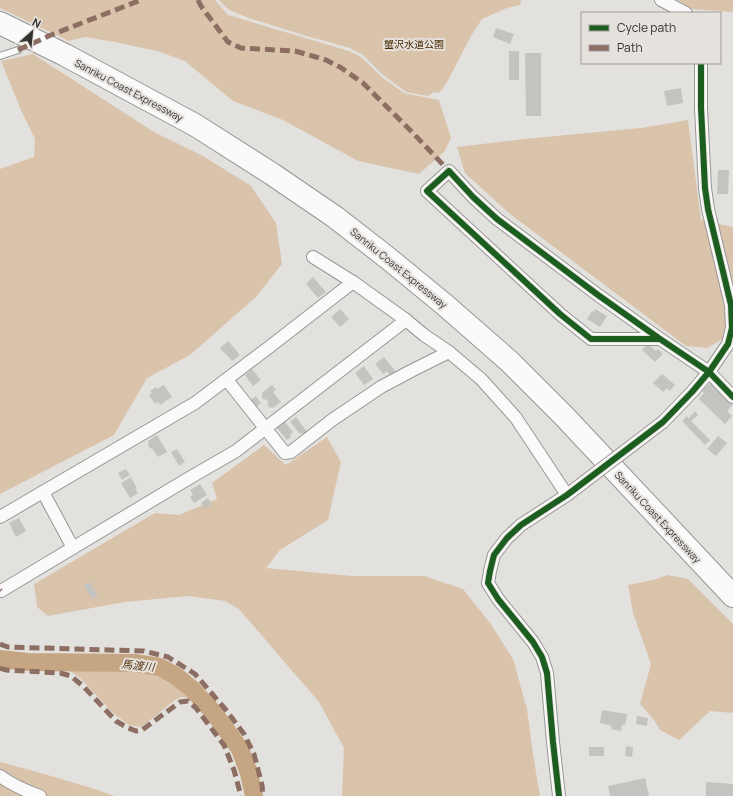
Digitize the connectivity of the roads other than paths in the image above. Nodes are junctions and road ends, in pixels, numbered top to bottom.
1 (661, 0) edge
2 (684, 12) edge
3 (1, 24) edge
4 (18, 50) dead end
5 (0, 56) edge
6 (701, 64) edge
7 (313, 257) dead end
8 (353, 282) junction
9 (406, 320) junction
10 (660, 338) junction
11 (449, 352) junction
12 (709, 372) junction
13 (226, 380) junction
14 (733, 397) edge
15 (266, 428) junction
16 (43, 492) junction
17 (567, 495) junction
18 (0, 517) edge
19 (73, 548) junction
20 (1, 590) dead end
21 (733, 596) edge
22 (0, 776) edge
23 (40, 796) edge
24 (560, 796) edge

1 - 2 street
3 - 21 highway, Sanriku Coast Expressway
4 - 5 lane
6 - 12 street
7 - 8 street
8 - 9 street
8 - 13 street
9 - 11 street
9 - 15 street
10 - 10 street
10 - 12 street
11 - 15 street
11 - 17 street
12 - 14 street
12 - 17 street, bridge
13 - 15 street
13 - 16 street
15 - 19 street
16 - 18 street
16 - 19 street
17 - 24 street
19 - 20 street
22 - 23 street

